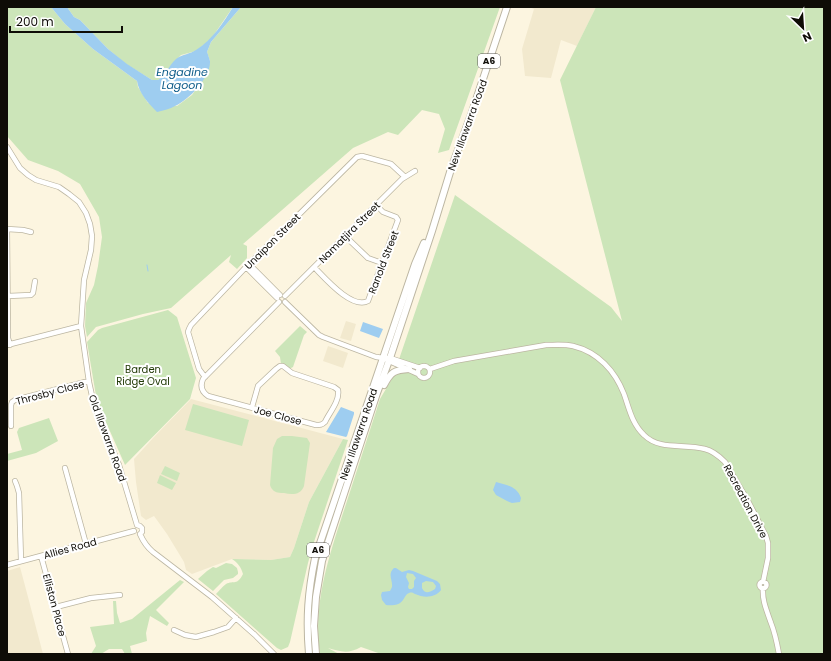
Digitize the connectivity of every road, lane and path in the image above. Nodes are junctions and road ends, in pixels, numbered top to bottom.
1 (507, 7) edge
2 (7, 148) edge
3 (415, 171) dead end
4 (405, 177) junction
5 (376, 205) junction
6 (7, 229) edge
7 (31, 232) dead end
8 (345, 236) junction
9 (382, 263) junction
10 (248, 266) junction
11 (314, 267) junction
12 (35, 280) dead end
13 (8, 296) edge
14 (280, 298) junction
15 (81, 326) junction
16 (8, 345) edge
17 (387, 359) junction
18 (420, 368) junction
19 (409, 369) junction
20 (430, 369) junction
21 (418, 374) junction
22 (205, 377) junction
23 (89, 382) junction
24 (201, 388) joint
25 (377, 393) junction
26 (252, 407) junction
27 (11, 426) dead end
28 (64, 468) dead end
29 (15, 481) dead end
30 (137, 525) junction
31 (134, 531) junction
32 (140, 534) junction
33 (86, 544) junction
34 (41, 556) junction
35 (21, 561) junction
36 (7, 565) edge
37 (120, 595) dead end
38 (56, 607) junction
39 (236, 618) junction
40 (174, 630) dead end
41 (68, 654) edge
42 (274, 654) edge
43 (309, 654) edge
44 (316, 654) edge
45 (779, 654) edge

1 - 17 highway, New Illawarra Road / A6
2 - 15 street, Old Illawarra Road
3 - 4 street, Namatjira Street
4 - 5 street, Namatjira Street
4 - 10 street, Unaipon Street
5 - 8 street, Namatjira Street
5 - 9 street, Ranold Street
6 - 7 street
6 - 13 street
8 - 9 street
8 - 11 street, Namatjira Street
9 - 11 street, Ranold Street
10 - 14 street
10 - 22 street, Unaipon Street
11 - 14 street, Namatjira Street
12 - 13 street
13 - 16 street
14 - 17 street
14 - 22 street, Namatjira Street
15 - 16 street
15 - 23 street, Old Illawarra Road
17 - 18 street
17 - 19 street
17 - 25 highway, New Illawarra Road / A6
17 - 43 highway, New Illawarra Road / A6
18 - 20 street
18 - 21 street
19 - 21 street
19 - 25 highway
20 - 21 street
20 - 45 street, Recreation Drive
22 - 24 street, Namatjira Street
23 - 27 street, Throsby Close
23 - 30 street, Old Illawarra Road
24 - 26 street, Joe Close
25 - 44 highway, New Illawarra Road / A6
26 - 26 street, Joe Close
28 - 33 street
29 - 35 street
30 - 31 street
30 - 32 street
31 - 32 street
31 - 33 street, Allies Road
32 - 39 street
33 - 34 street, Allies Road
34 - 35 street, Allies Road
34 - 38 street, Elliston Place
35 - 36 street, Allies Road
37 - 38 street
38 - 41 street, Elliston Place
39 - 40 street
39 - 42 street

